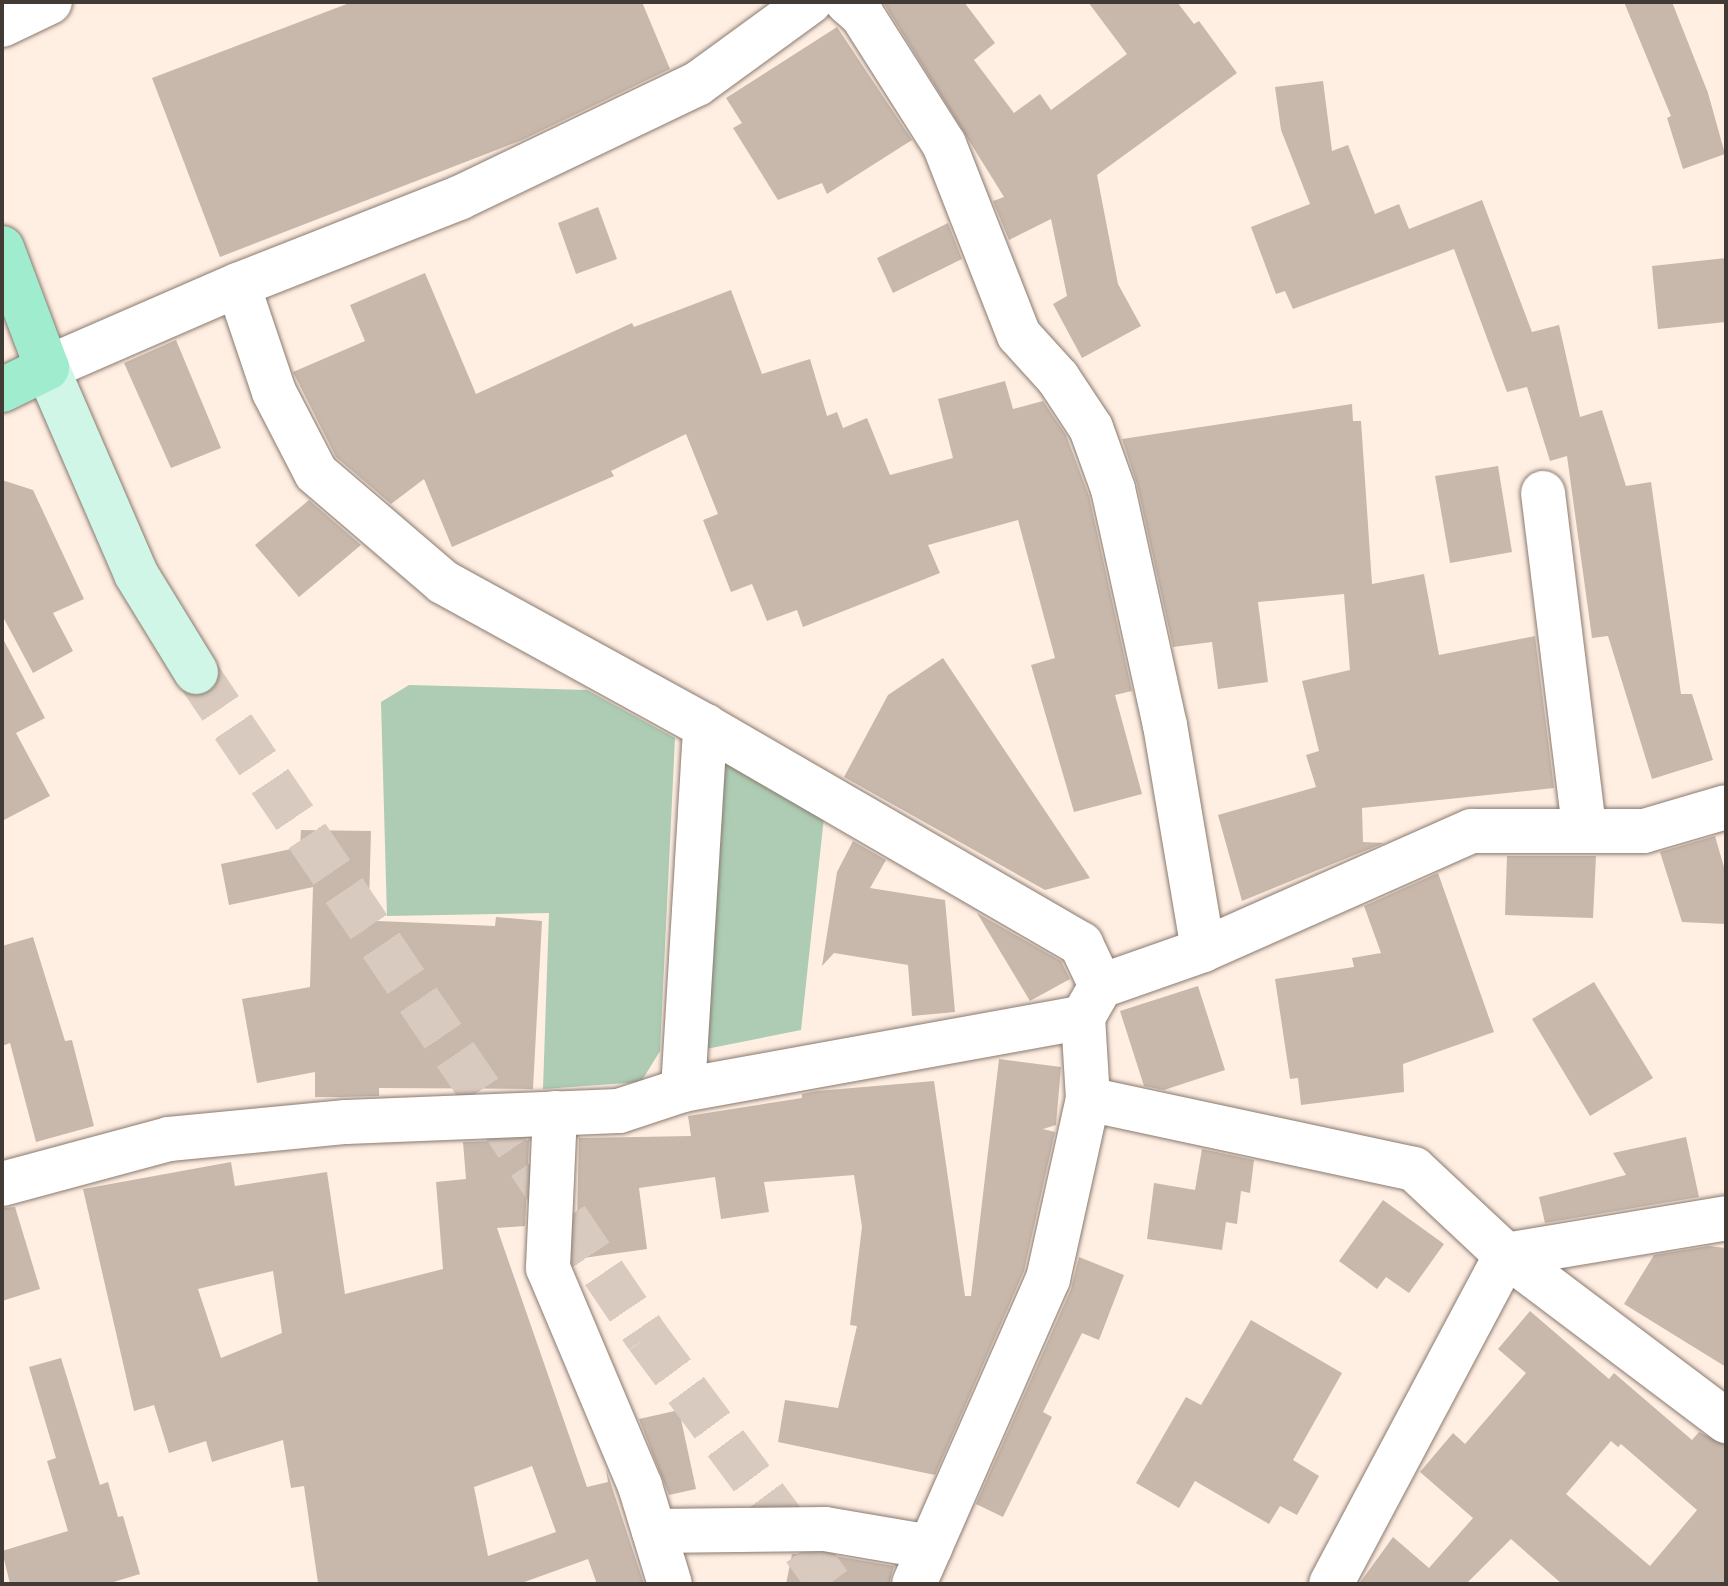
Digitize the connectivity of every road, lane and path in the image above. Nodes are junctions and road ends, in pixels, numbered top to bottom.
1 (50, 2) edge
2 (810, 2) edge
3 (847, 2) edge
4 (2, 25) edge
5 (2, 248) edge
6 (238, 285) junction
7 (47, 368) junction
8 (2, 390) edge
9 (1543, 493) dead end
10 (196, 672) tunnel mouth
11 (705, 726) junction
12 (1726, 807) edge
13 (1584, 829) junction
14 (1203, 950) junction
15 (1092, 1001) junction
16 (683, 1090) junction
17 (1088, 1099) junction
18 (555, 1113) junction
19 (2, 1184) edge
20 (1726, 1218) edge
21 (1506, 1255) junction
22 (1726, 1421) edge
23 (654, 1531) junction
24 (922, 1565) edge
25 (670, 1584) edge
26 (1331, 1584) edge

1 - 4 street
2 - 6 street
3 - 14 street
5 - 7 main road
6 - 7 street
6 - 11 street
7 - 8 main road
7 - 10 street
9 - 13 street
11 - 15 street
11 - 16 street
12 - 13 street
13 - 14 street
14 - 15 street
15 - 16 street
15 - 17 street
16 - 18 street
17 - 21 street
17 - 24 street
18 - 19 street
18 - 23 street
20 - 21 street
21 - 22 street
21 - 26 street
23 - 24 street
23 - 25 street

